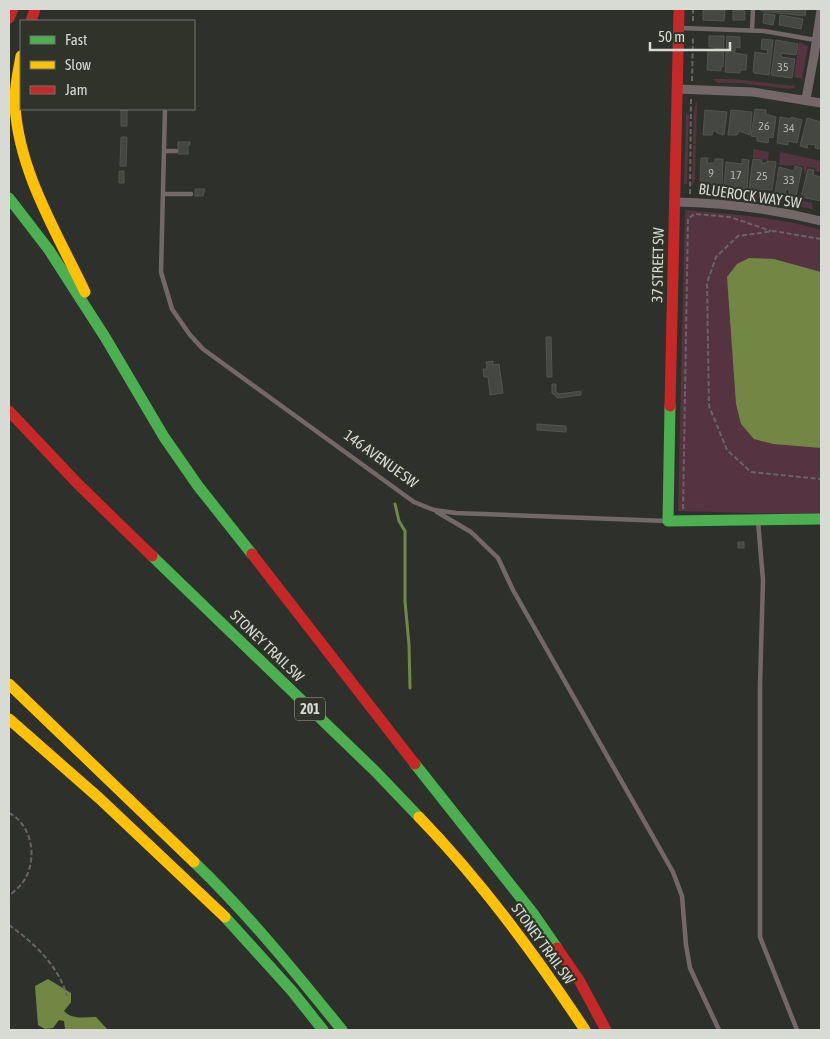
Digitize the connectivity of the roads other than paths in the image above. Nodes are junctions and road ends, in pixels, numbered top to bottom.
1 (14, 9) edge
2 (678, 9) edge
3 (753, 9) edge
4 (821, 10) edge
5 (9, 18) edge
6 (678, 28) junction
7 (752, 30) junction
8 (819, 40) edge
9 (20, 62) edge
10 (677, 89) junction
11 (806, 99) junction
12 (821, 103) edge
13 (164, 110) edge
14 (164, 151) junction
15 (176, 151) dead end
16 (163, 194) junction
17 (191, 194) dead end
18 (9, 198) edge
19 (675, 202) junction
20 (821, 222) edge
21 (104, 337) junction
22 (9, 411) edge
23 (434, 510) junction
24 (821, 519) edge
25 (758, 520) junction
26 (668, 521) junction
27 (9, 684) edge
28 (9, 719) edge
29 (9, 727) edge
30 (55, 760) junction
31 (323, 1030) edge
32 (342, 1030) edge
33 (584, 1030) edge
34 (606, 1030) edge
35 (720, 1030) edge
36 (797, 1030) edge

1 - 5 main road
2 - 6 main road, 37 STREET SW
3 - 7 lane
4 - 8 street
6 - 7 lane
6 - 10 main road, 37 STREET SW
7 - 8 lane
8 - 11 street
9 - 21 main road
10 - 11 street
10 - 19 main road, 37 STREET SW
11 - 12 street
13 - 14 lane, 146 AVENUE SW
14 - 15 lane
14 - 16 lane, 146 AVENUE SW
16 - 17 lane
16 - 23 lane, 146 AVENUE SW
18 - 21 main road
19 - 20 street, BLUEROCK WAY SW
19 - 26 main road, 37 STREET SW
21 - 34 main road
22 - 33 main road, STONEY TRAIL SW / 201
23 - 26 lane, 146 AVENUE SW
23 - 35 lane
24 - 25 main road, 146 AVENUE SW
25 - 26 main road, 146 AVENUE SW
25 - 36 lane
27 - 32 main road
28 - 30 main road
29 - 30 main road
30 - 31 main road

